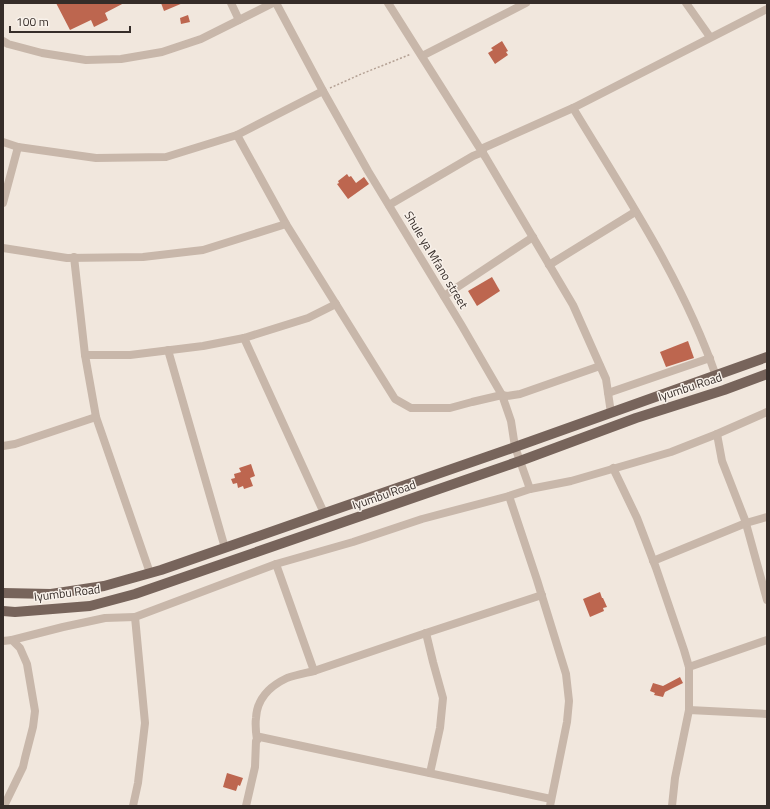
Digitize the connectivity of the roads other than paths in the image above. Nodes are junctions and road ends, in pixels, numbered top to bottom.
1 (231, 3) edge
2 (272, 3) edge
3 (276, 3) edge
4 (388, 3) edge
5 (526, 3) edge
6 (686, 3) edge
7 (767, 9) edge
8 (239, 20) junction
9 (710, 37) junction
10 (3, 41) edge
11 (422, 56) junction
12 (323, 91) junction
13 (573, 108) junction
14 (237, 135) junction
15 (3, 142) edge
16 (18, 146) junction
17 (482, 150) junction
18 (3, 203) edge
19 (389, 205) junction
20 (635, 212) junction
21 (286, 224) junction
22 (533, 237) junction
23 (3, 248) edge
24 (74, 257) junction
25 (549, 265) junction
26 (444, 296) junction
27 (336, 304) junction
28 (244, 338) junction
29 (168, 350) junction
30 (85, 355) junction
31 (767, 357) edge
32 (710, 358) junction
33 (600, 366) junction
34 (767, 374) edge
35 (716, 376) junction
36 (608, 393) junction
37 (502, 396) junction
38 (767, 412) edge
39 (611, 413) junction
40 (96, 418) junction
41 (717, 434) junction
42 (3, 446) edge
43 (515, 447) junction
44 (520, 461) junction
45 (613, 468) junction
46 (530, 489) junction
47 (509, 496) junction
48 (324, 513) junction
49 (767, 517) edge
50 (746, 523) junction
51 (225, 548) junction
52 (653, 561) junction
53 (276, 564) junction
54 (150, 573) junction
55 (3, 593) edge
56 (542, 595) junction
57 (767, 600) edge
58 (3, 611) edge
59 (135, 617) junction
60 (426, 633) junction
61 (767, 640) edge
62 (7, 641) edge
63 (689, 667) junction
64 (314, 671) junction
65 (689, 710) junction
66 (767, 714) edge
67 (257, 740) junction
68 (430, 773) junction
69 (551, 802) edge
70 (4, 806) edge
71 (133, 806) edge
72 (246, 806) edge
73 (672, 806) edge

1 - 8 street
2 - 8 street
3 - 12 street, Shule ya Mfano street
4 - 11 street
5 - 11 street
6 - 9 street
7 - 9 street
8 - 10 street
9 - 13 street
11 - 17 street
12 - 14 street
12 - 19 street, Shule ya Mfano street
13 - 17 street
13 - 20 street
14 - 16 street
14 - 21 street
15 - 16 street
16 - 18 street
17 - 19 street
17 - 22 street
19 - 26 street, Shule ya Mfano street
20 - 25 street
20 - 32 street
21 - 24 street
21 - 27 street
22 - 25 street
22 - 26 street
23 - 24 street
24 - 30 street
25 - 33 street
26 - 37 street, Shule ya Mfano street
27 - 28 street
27 - 37 street
28 - 29 street
28 - 48 street
29 - 30 street
29 - 51 street
30 - 40 street
31 - 35 main road, Iyumbu Road
32 - 35 street
32 - 36 street
33 - 36 street
33 - 37 street
34 - 44 main road, Iyumbu Road
35 - 39 main road, Iyumbu Road
36 - 39 street
37 - 43 street, Shule ya Mfano street
38 - 41 street
39 - 43 main road, Iyumbu Road
40 - 42 street
40 - 54 street
41 - 45 street
41 - 50 street
43 - 44 street, Shule ya Mfano street
43 - 48 main road, Iyumbu Road
44 - 46 street, Shule ya Mfano street
44 - 58 main road, Iyumbu Road
45 - 46 street
45 - 52 street
46 - 47 street
47 - 53 street
47 - 56 street
48 - 51 main road, Iyumbu Road
49 - 50 street
50 - 52 street
50 - 57 street
51 - 54 main road, Iyumbu Road
52 - 63 street
53 - 59 street
53 - 64 street
54 - 55 main road, Iyumbu Road
56 - 60 street
56 - 69 street
59 - 62 street
59 - 71 street
60 - 64 street
60 - 68 street
61 - 63 street
62 - 70 street
63 - 65 street
64 - 67 street
65 - 66 street
65 - 73 street
67 - 68 street
67 - 72 street
68 - 69 street

